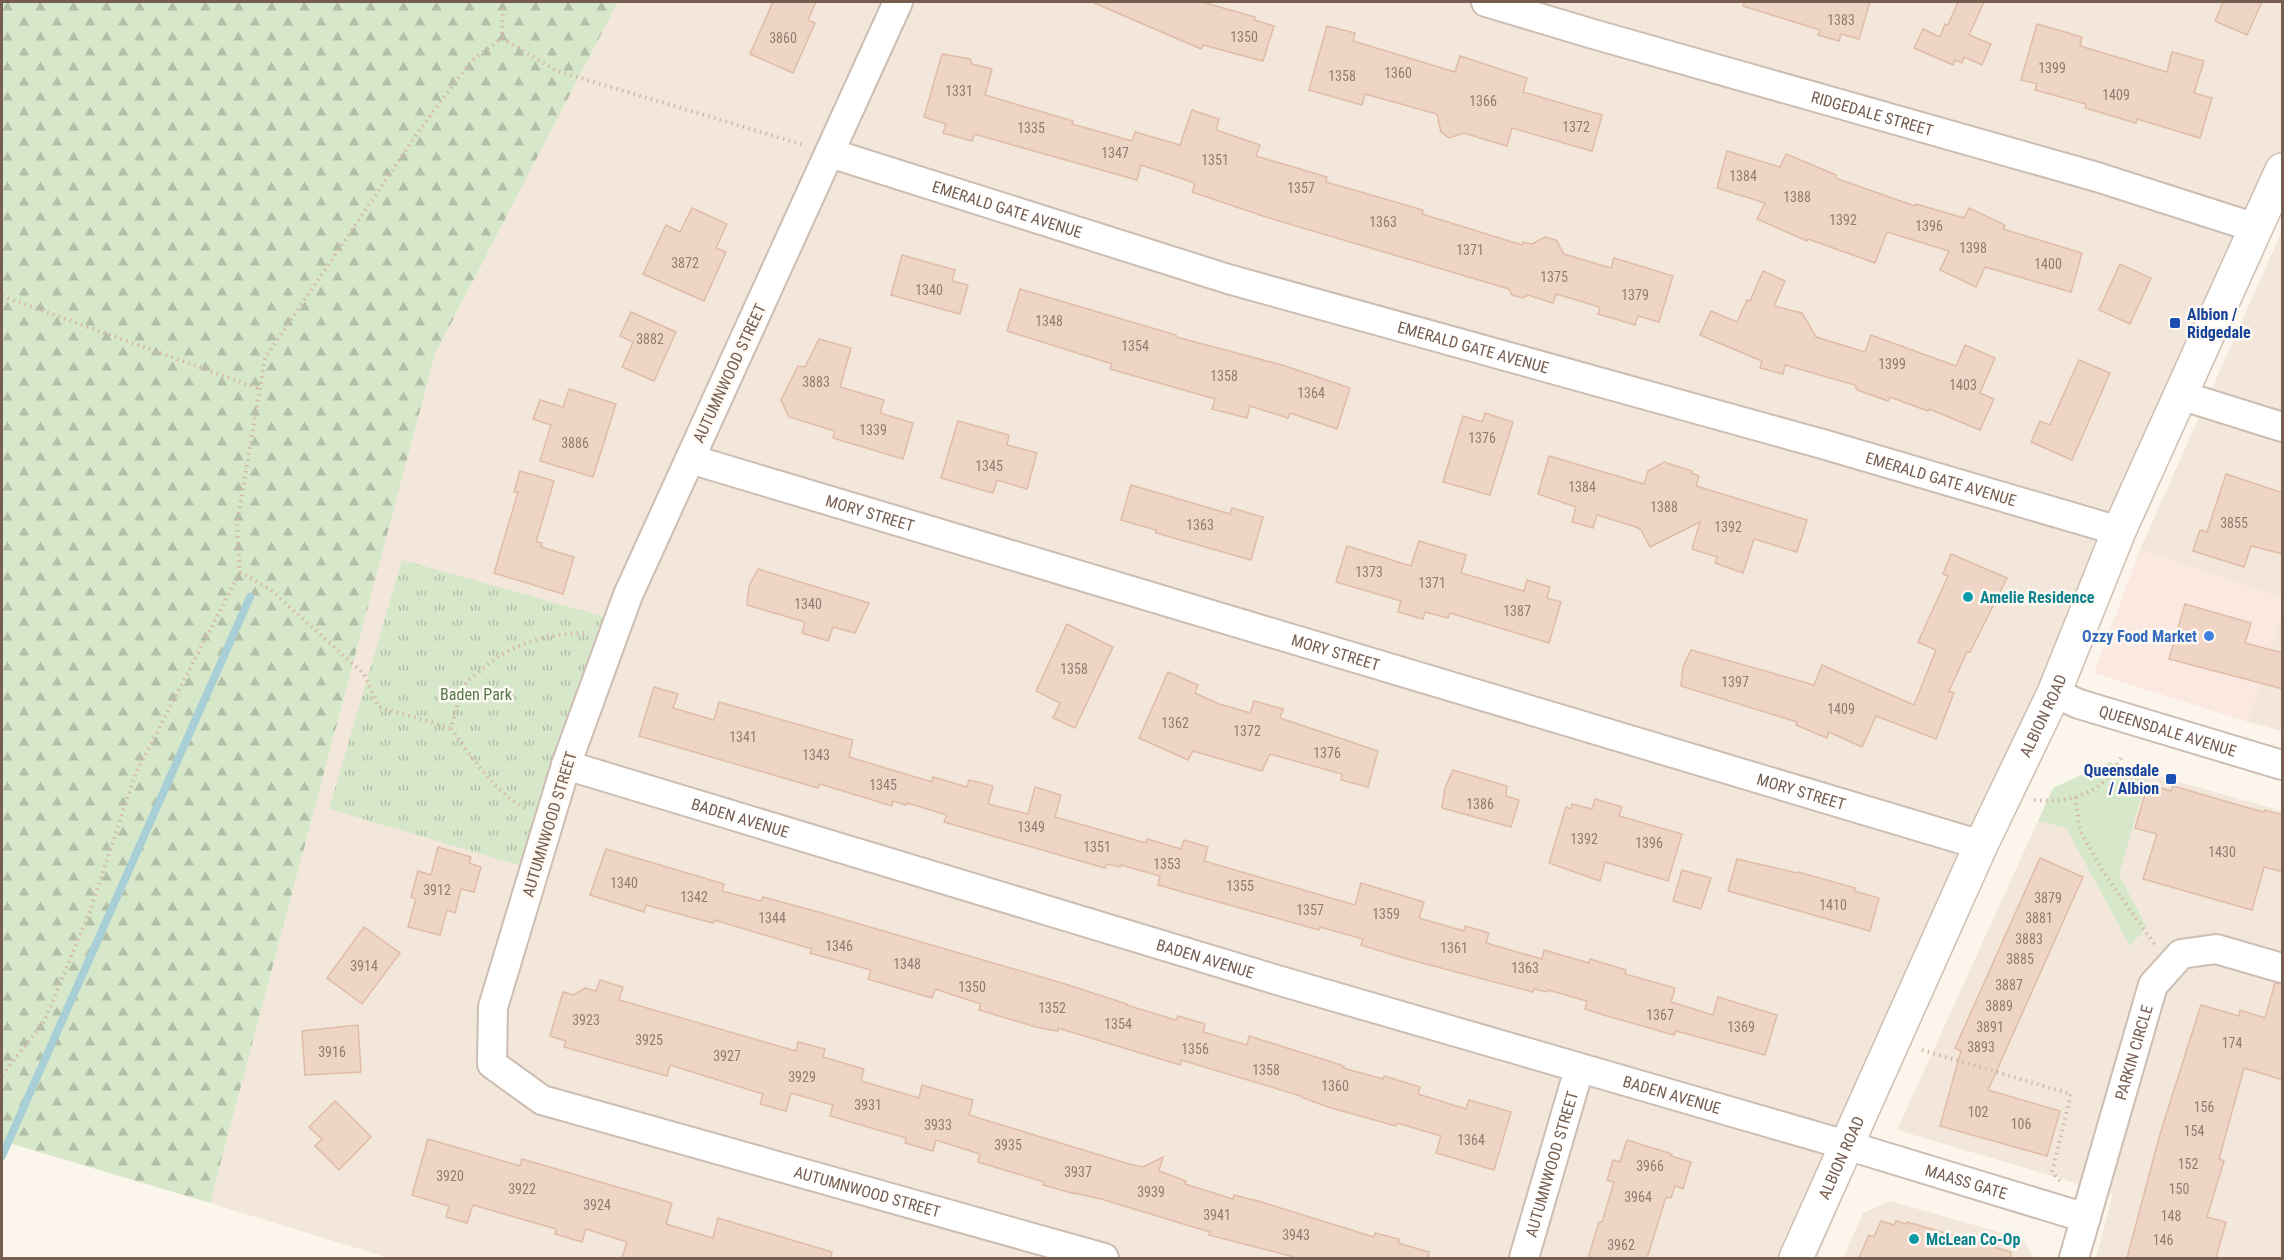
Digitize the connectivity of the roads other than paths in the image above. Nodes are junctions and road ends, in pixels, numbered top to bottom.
1 (898, 2) edge
2 (1486, 2) edge
3 (830, 153) junction
4 (2283, 170) edge
5 (2256, 228) junction
6 (2180, 395) junction
7 (2283, 427) edge
8 (690, 459) junction
9 (2119, 531) junction
10 (2054, 693) junction
11 (566, 765) junction
12 (2283, 765) edge
13 (1981, 845) junction
14 (2283, 968) edge
15 (1579, 1069) junction
16 (1846, 1145) junction
17 (2086, 1218) junction
18 (1104, 1258) edge
19 (1524, 1258) edge
20 (1796, 1258) edge
21 (2074, 1258) edge

1 - 3 street, AUTUMNWOOD STREET
2 - 5 street, RIDGEDALE STREET
3 - 8 street, AUTUMNWOOD STREET
3 - 9 street, EMERALD GATE AVENUE
4 - 5 street, ALBION ROAD
5 - 6 street, ALBION ROAD
6 - 7 street
6 - 9 street, ALBION ROAD
8 - 11 street, AUTUMNWOOD STREET
8 - 13 street, MORY STREET
9 - 10 street, ALBION ROAD
10 - 12 street, QUEENSDALE AVENUE
10 - 13 street, ALBION ROAD
11 - 15 street, BADEN AVENUE
11 - 18 street, AUTUMNWOOD STREET
13 - 16 street, ALBION ROAD
14 - 17 street, PARKIN CIRCLE
15 - 16 street, BADEN AVENUE
15 - 19 street, AUTUMNWOOD STREET
16 - 17 street, MAASS GATE
16 - 20 street, ALBION ROAD
17 - 21 street, PARKIN CIRCLE

